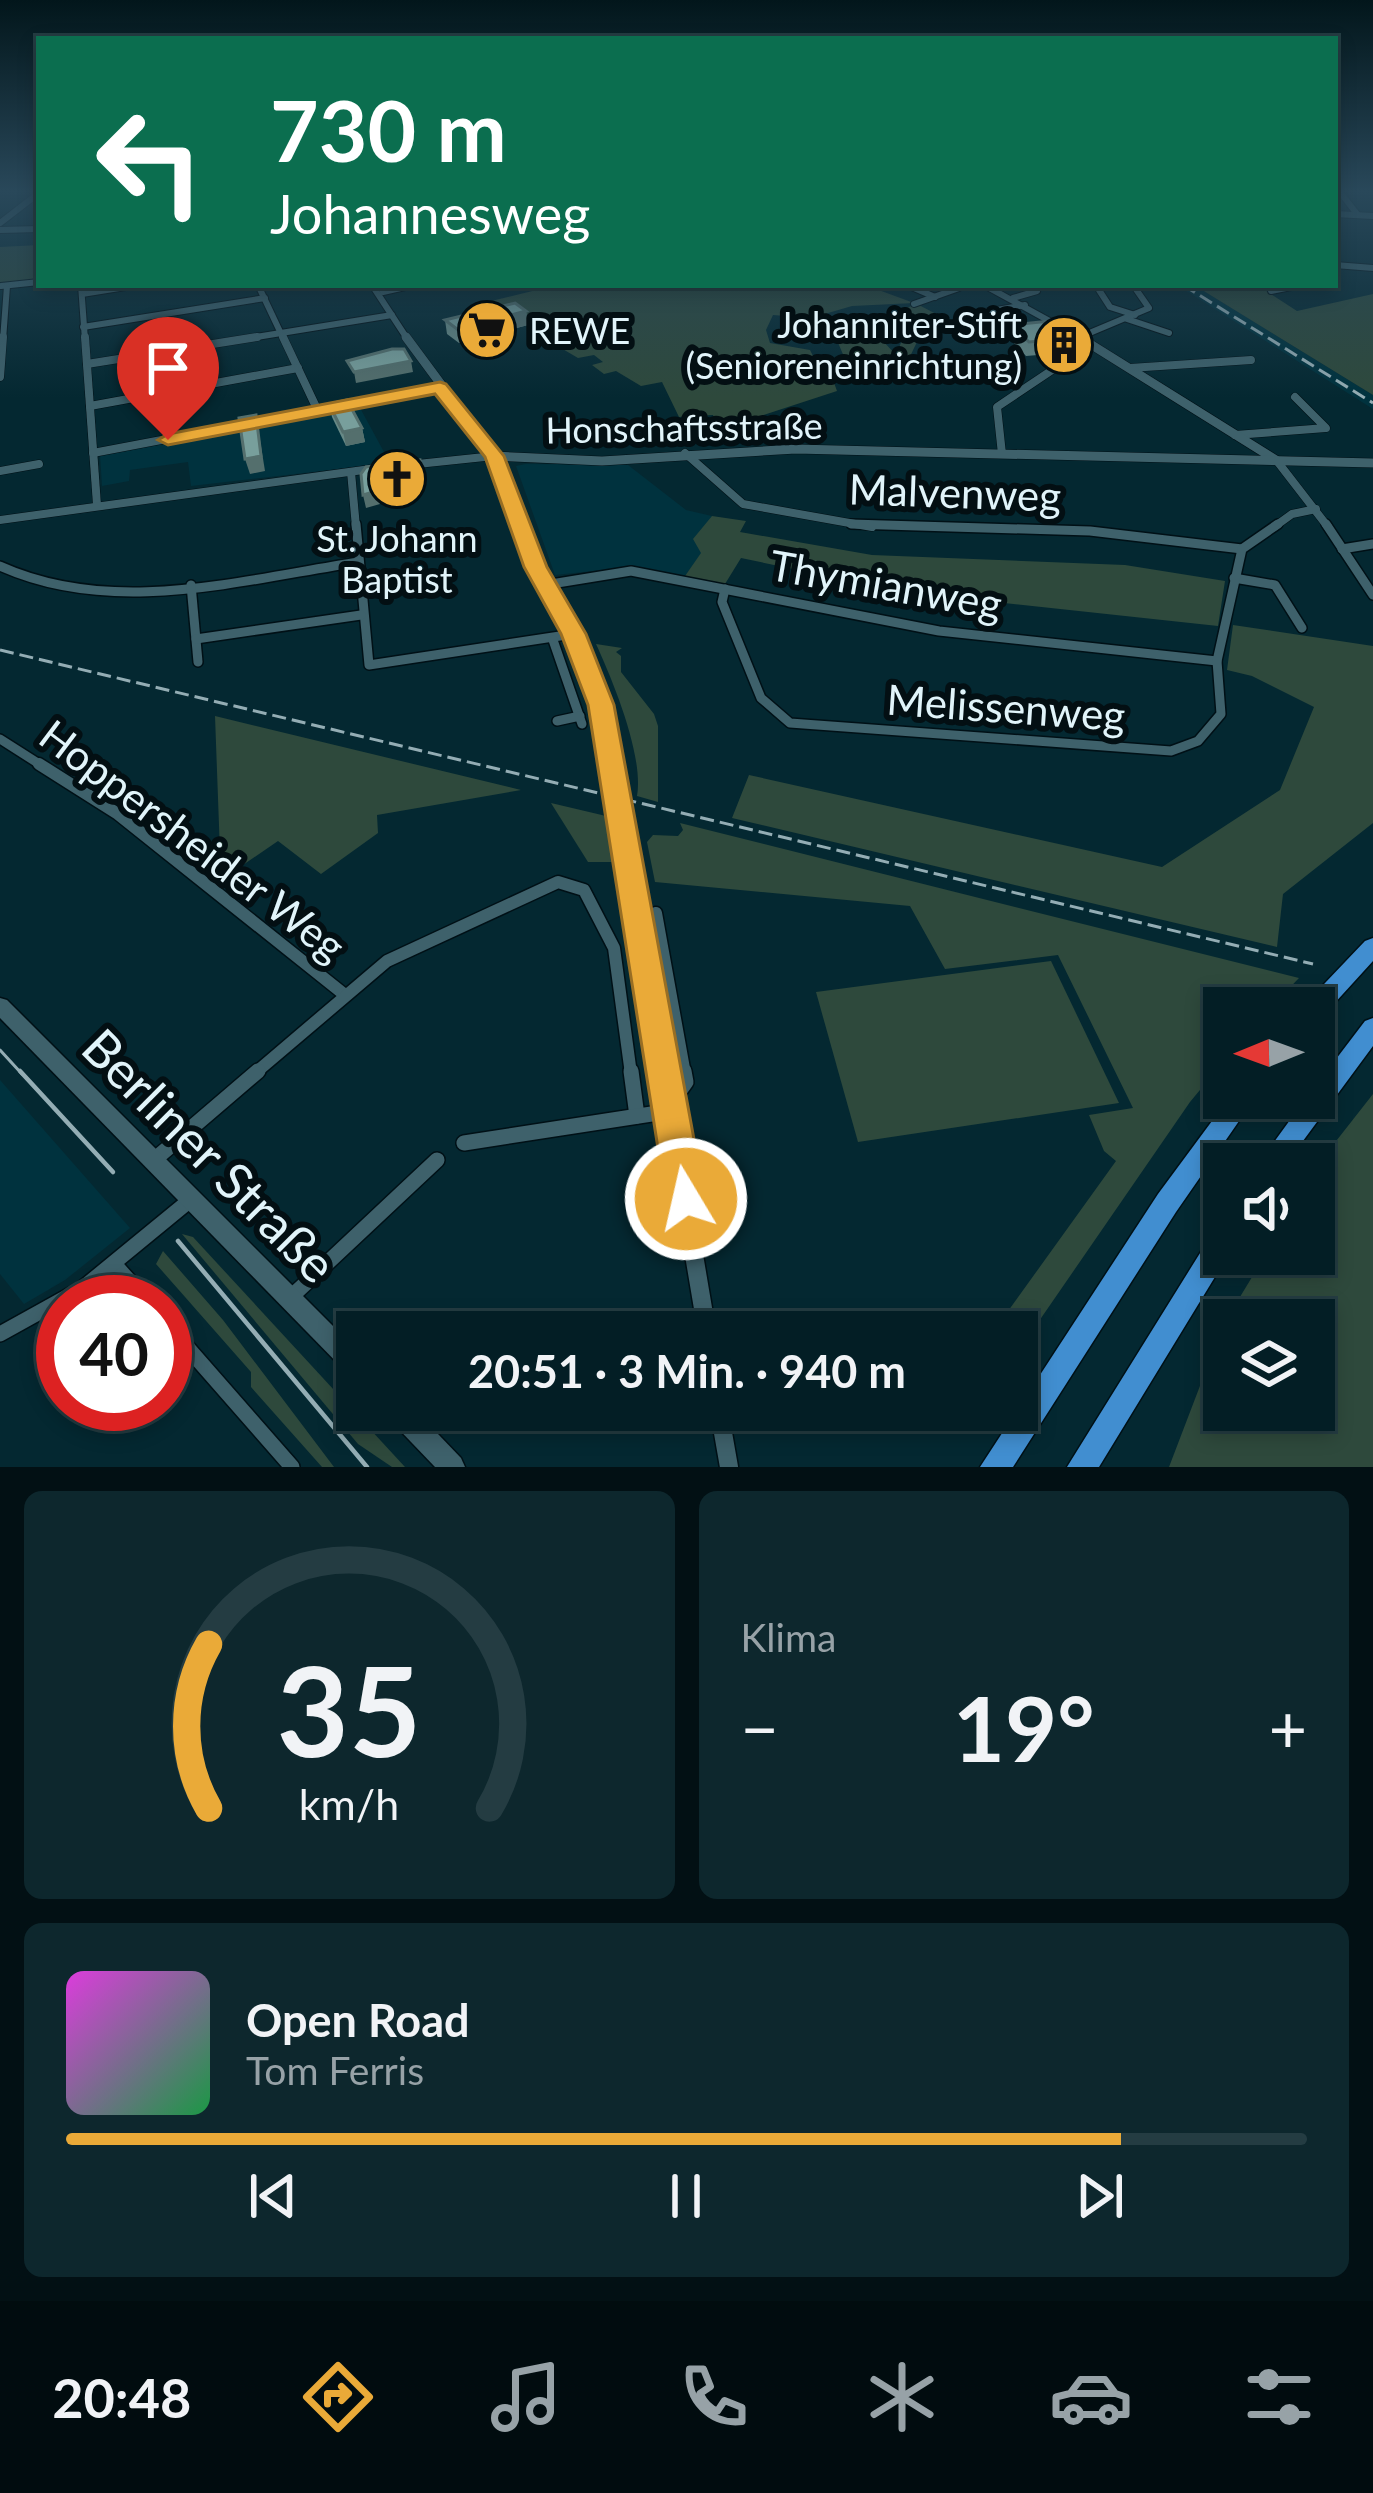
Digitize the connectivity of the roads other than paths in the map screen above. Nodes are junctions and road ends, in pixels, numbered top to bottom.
1 (1338, 265) edge
2 (1373, 268) edge
3 (36, 282) edge
4 (3, 286) edge
5 (260, 288) edge
6 (374, 288) edge
7 (401, 288) edge
8 (914, 288) edge
9 (991, 288) edge
10 (1101, 288) edge
11 (1135, 288) edge
12 (1286, 288) edge
13 (81, 289) edge
14 (959, 289) dead end
15 (1037, 291) dead end
16 (1271, 291) dead end
17 (383, 292) dead end
18 (934, 297) junction
19 (265, 298) junction
20 (1013, 298) junction
21 (914, 304) dead end
22 (1025, 305) junction
23 (951, 308) dead end
24 (392, 315) junction
25 (962, 316) junction
26 (1131, 317) junction
27 (83, 327) junction
28 (281, 331) junction
29 (1168, 333) dead end
30 (963, 337) dead end
31 (1079, 337) junction
32 (1091, 344) junction
33 (1251, 360) dead end
34 (87, 364) junction
35 (298, 368) junction
36 (1130, 368) junction
37 (0, 377) edge
38 (440, 388) junction
39 (1295, 398) dead end
40 (90, 406) junction
41 (318, 411) junction
42 (1235, 435) junction
43 (1248, 443) junction
44 (93, 453) junction
45 (685, 453) junction
46 (1001, 454) junction
47 (494, 456) junction
48 (1247, 460) junction
49 (1277, 461) junction
50 (39, 464) dead end
51 (1373, 464) edge
52 (0, 470) edge
53 (351, 472) junction
54 (98, 505) junction
55 (1316, 509) junction
56 (0, 520) edge
57 (1373, 544) edge
58 (1242, 549) junction
59 (1342, 549) junction
60 (359, 562) junction
61 (0, 566) edge
62 (1234, 578) junction
63 (191, 585) junction
64 (545, 585) junction
65 (725, 589) junction
66 (1373, 595) edge
67 (361, 615) junction
68 (1303, 628) dead end
69 (573, 634) junction
70 (196, 639) junction
71 (553, 640) junction
72 (198, 662) dead end
73 (1217, 662) junction
74 (557, 721) dead end
75 (0, 739) edge
76 (656, 914) dead end
77 (1373, 947) edge
78 (1335, 988) edge
79 (345, 995) junction
80 (0, 1006) edge
81 (1373, 1028) edge
82 (668, 1091) junction
83 (671, 1111) junction
84 (637, 1117) junction
85 (1228, 1119) edge
86 (464, 1143) dead end
87 (1287, 1143) edge
88 (437, 1160) dead end
89 (151, 1163) junction
90 (189, 1201) junction
91 (115, 1265) junction
92 (1203, 1272) edge
93 (124, 1275) edge
94 (290, 1298) junction
95 (704, 1311) edge
96 (0, 1334) edge
97 (336, 1345) edge
98 (192, 1353) edge
99 (418, 1431) edge
100 (723, 1431) edge
101 (292, 1467) edge
102 (452, 1467) edge
103 (729, 1467) edge
104 (995, 1467) edge
105 (1082, 1467) edge

1 - 2 street
3 - 4 street
4 - 37 street
5 - 19 street
6 - 24 street
7 - 17 street
8 - 18 street
9 - 20 street
10 - 26 street
11 - 26 street
12 - 16 street
13 - 27 street
14 - 18 street
15 - 20 street
18 - 21 street
19 - 27 street
19 - 28 street
20 - 22 street
22 - 25 street
22 - 31 street
23 - 25 street
24 - 28 street
24 - 38 street
25 - 30 street
26 - 29 street
26 - 31 street
27 - 34 street
28 - 34 street
28 - 35 street
31 - 32 street
32 - 36 street
32 - 46 street
33 - 36 street
34 - 40 street
35 - 40 street
35 - 41 street
36 - 42 street
38 - 41 street
38 - 47 street
39 - 42 street
40 - 44 street
41 - 44 street
42 - 43 street
43 - 48 street
43 - 49 street
44 - 54 street
45 - 46 street, Honschaftsstraße
45 - 47 street, Honschaftsstraße
45 - 58 street, Malvenweg
46 - 48 street, Honschaftsstraße
47 - 53 street, Honschaftsstraße
47 - 64 street
48 - 49 street, Honschaftsstraße
49 - 51 street, Honschaftsstraße
49 - 55 street
50 - 52 street
53 - 54 street, Honschaftsstraße
53 - 60 street
54 - 56 street, Honschaftsstraße
55 - 58 street
55 - 59 street
57 - 59 street
58 - 62 street, Melissenweg
59 - 66 street
60 - 63 street
60 - 67 street
61 - 63 street
62 - 68 street
62 - 73 street, Melissenweg
63 - 70 street
64 - 65 street, Thymianweg
64 - 69 street
65 - 73 street, Thymianweg
65 - 73 street, Melissenweg
67 - 70 street
67 - 71 street
69 - 71 street
69 - 82 street
70 - 72 street
71 - 74 street
75 - 79 street, Hoppersheider Weg
76 - 82 street
77 - 78 highway
79 - 84 street
79 - 89 street
80 - 89 main road, Berliner Straße
81 - 87 highway
82 - 83 street
83 - 84 street
83 - 95 street
84 - 86 street
85 - 104 highway
88 - 94 street
89 - 90 main road, Berliner Straße
90 - 91 street
90 - 94 main road, Berliner Straße
91 - 93 street
91 - 96 street
92 - 105 highway
94 - 97 main road, Berliner Straße
98 - 101 street
99 - 102 main road
100 - 103 street

